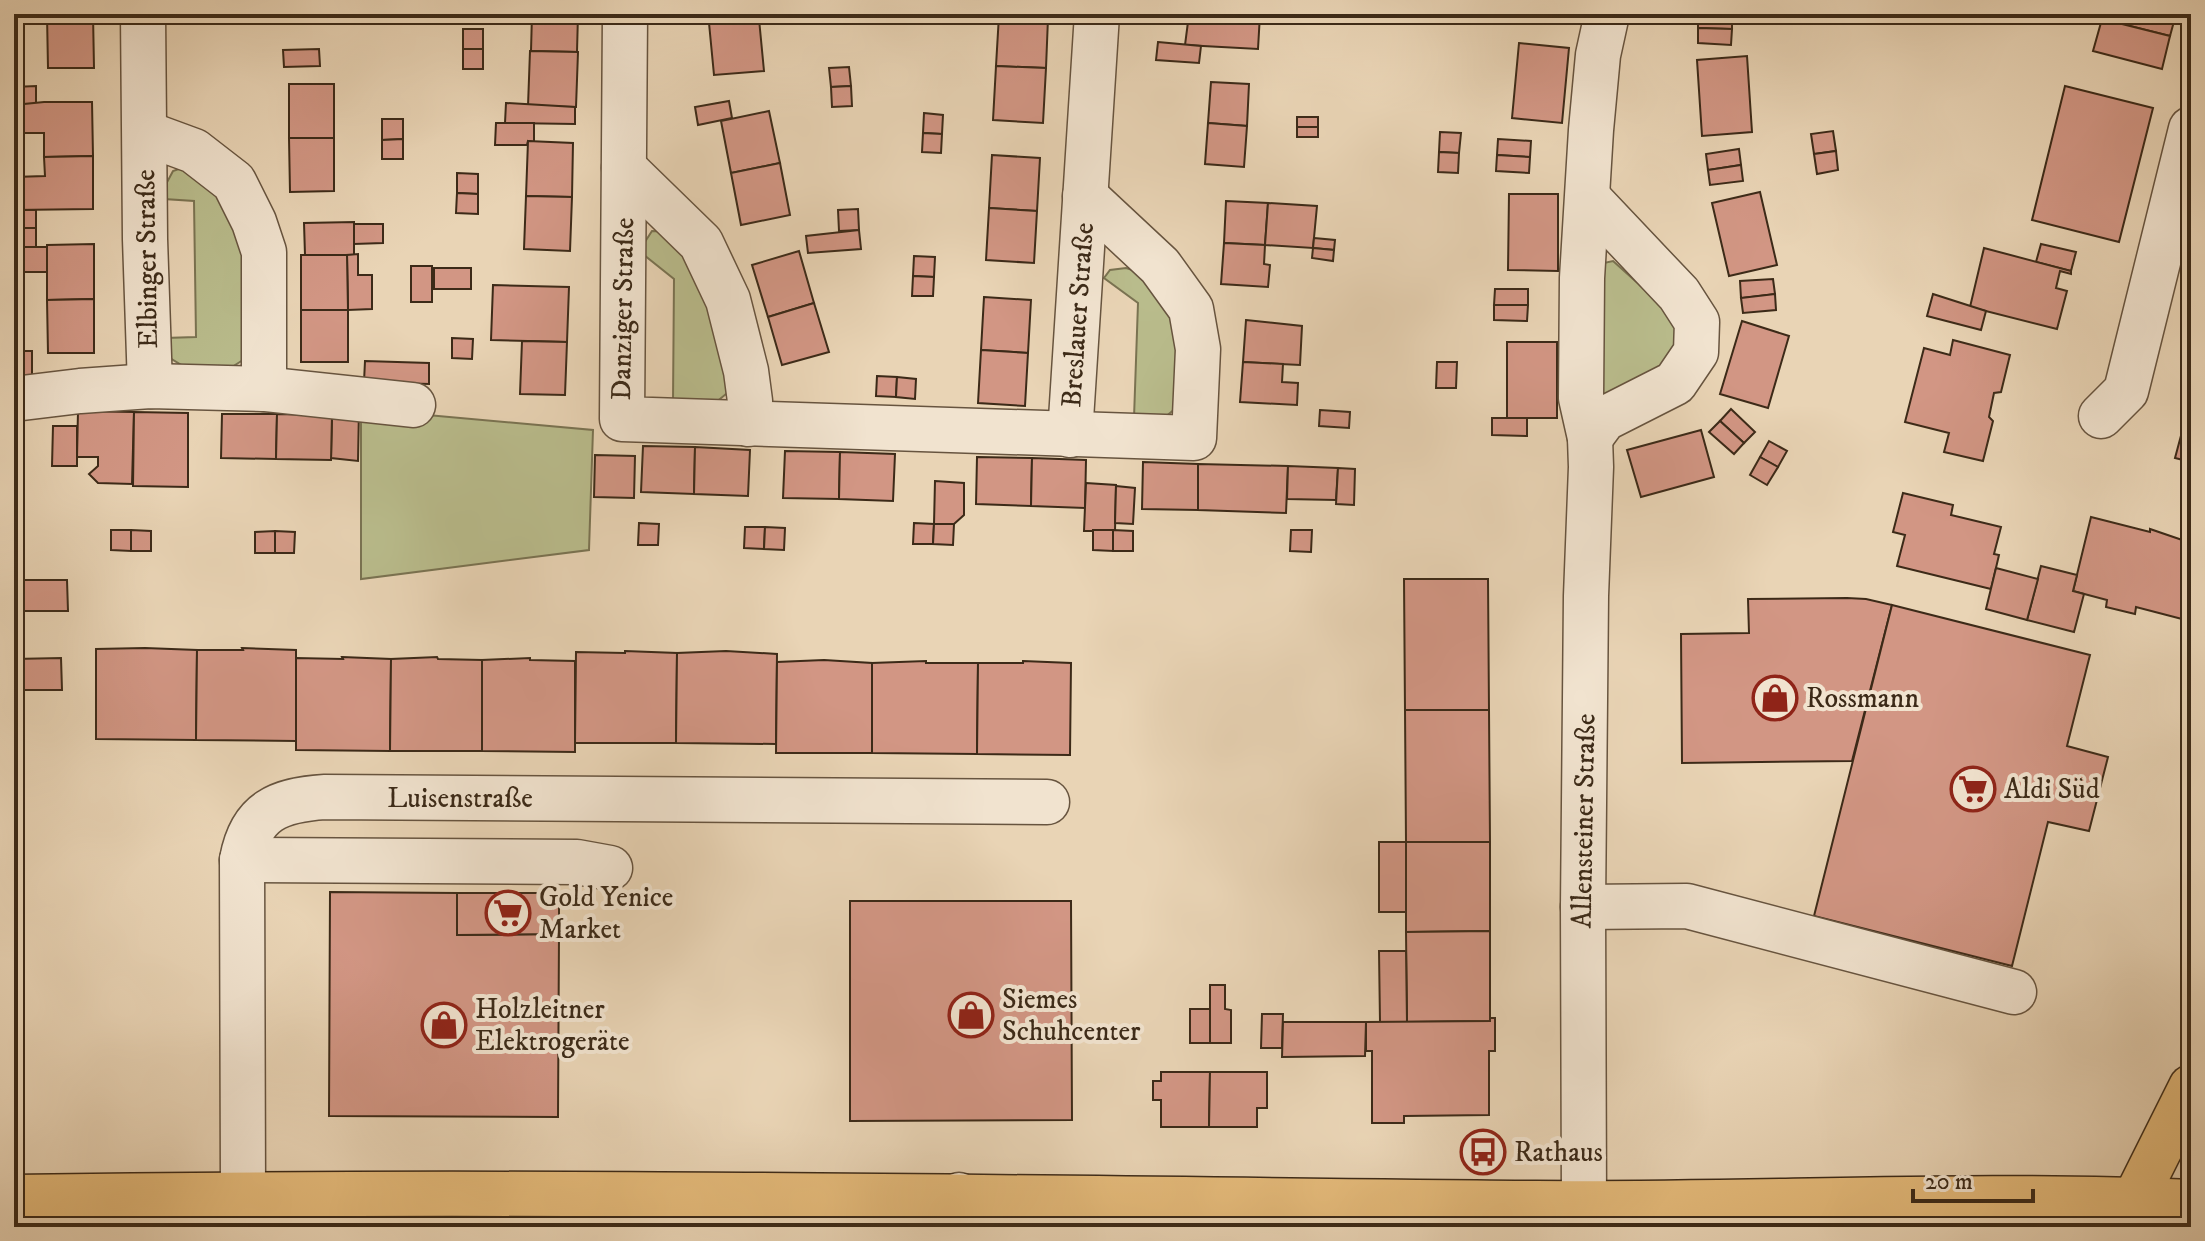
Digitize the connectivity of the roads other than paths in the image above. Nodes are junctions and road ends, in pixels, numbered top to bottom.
1 (143, 14) edge
2 (625, 14) edge
3 (1097, 14) edge
4 (1607, 14) edge
5 (2191, 129) edge
6 (145, 133) junction
7 (624, 168) junction
8 (1085, 196) junction
9 (1588, 198) junction
10 (150, 386) junction
11 (264, 389) junction
12 (14, 399) edge
13 (413, 405) dead end
14 (2101, 416) dead end
15 (748, 424) junction
16 (898, 429) joint
17 (1070, 435) junction
18 (1590, 438) junction
19 (1047, 802) dead end
20 (242, 860) junction
21 (610, 868) dead end
22 (1583, 907) junction
23 (2014, 992) dead end
24 (2191, 1087) edge
25 (243, 1195) junction
26 (14, 1197) edge
27 (2191, 1202) edge
28 (1584, 1204) junction
29 (959, 1211) edge
30 (2127, 1214) edge
31 (1739, 1215) edge

1 - 6 street, Elbinger Straße
2 - 7 street, Danziger Straße
3 - 8 street, Breslauer Straße
4 - 9 street, Allensteiner Straße
5 - 14 street
6 - 10 street, Elbinger Straße
6 - 11 street, Elbinger Straße
7 - 15 street, Danziger Straße
7 - 15 street, Danziger Straße
8 - 17 street, Breslauer Straße
8 - 17 street, Breslauer Straße
9 - 18 street, Allensteiner Straße
9 - 18 street
10 - 11 street, Elbinger Straße
10 - 12 street, Elbinger Straße
11 - 13 street, Elbinger Straße
15 - 16 street, Danziger Straße
16 - 17 street, Breslauer Straße
18 - 22 street, Allensteiner Straße
19 - 20 street, Luisenstraße
20 - 21 street
20 - 25 street, Luisenstraße
22 - 23 street
22 - 28 street, Allensteiner Straße
24 - 30 main road
25 - 26 main road
25 - 29 main road
27 - 30 main road
28 - 29 main road
28 - 31 main road
30 - 31 main road

